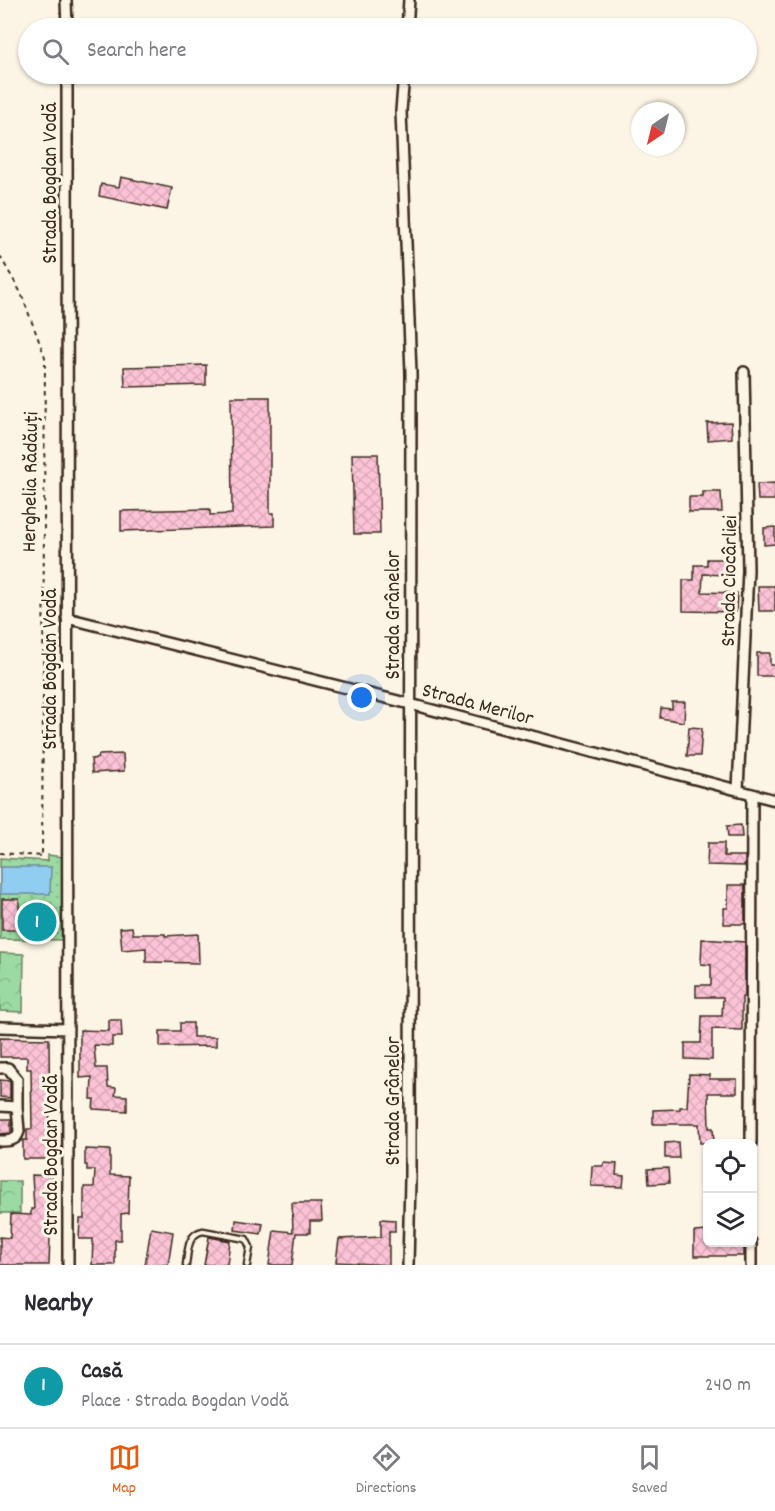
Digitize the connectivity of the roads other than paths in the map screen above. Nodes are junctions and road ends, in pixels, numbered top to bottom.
1 (66, 0) edge
2 (409, 0) edge
3 (67, 18) edge
4 (408, 18) edge
5 (67, 84) edge
6 (403, 84) edge
7 (744, 372) dead end
8 (67, 618) junction
9 (410, 704) junction
10 (738, 790) junction
11 (752, 794) junction
12 (775, 800) edge
13 (0, 1027) edge
14 (68, 1029) junction
15 (0, 1068) edge
16 (0, 1106) edge
17 (17, 1107) junction
18 (751, 1139) edge
19 (0, 1142) edge
20 (751, 1247) edge
21 (68, 1265) edge
22 (186, 1265) edge
23 (247, 1265) edge
24 (408, 1265) edge
25 (751, 1265) edge

1 - 3 street
2 - 4 street
5 - 8 street, Strada Bogdan Vodă
6 - 9 street, Strada Grânelor
7 - 10 street, Strada Ciocârliei
8 - 9 street, Strada Merilor
8 - 14 street, Strada Bogdan Vodă
9 - 10 street, Strada Merilor
9 - 24 street, Strada Grânelor
10 - 11 street, Strada Merilor
11 - 12 street, Strada Merilor
11 - 18 street
13 - 14 street
14 - 21 street, Strada Bogdan Vodă
15 - 17 street
16 - 17 street
17 - 19 street
20 - 25 street
22 - 23 lane

